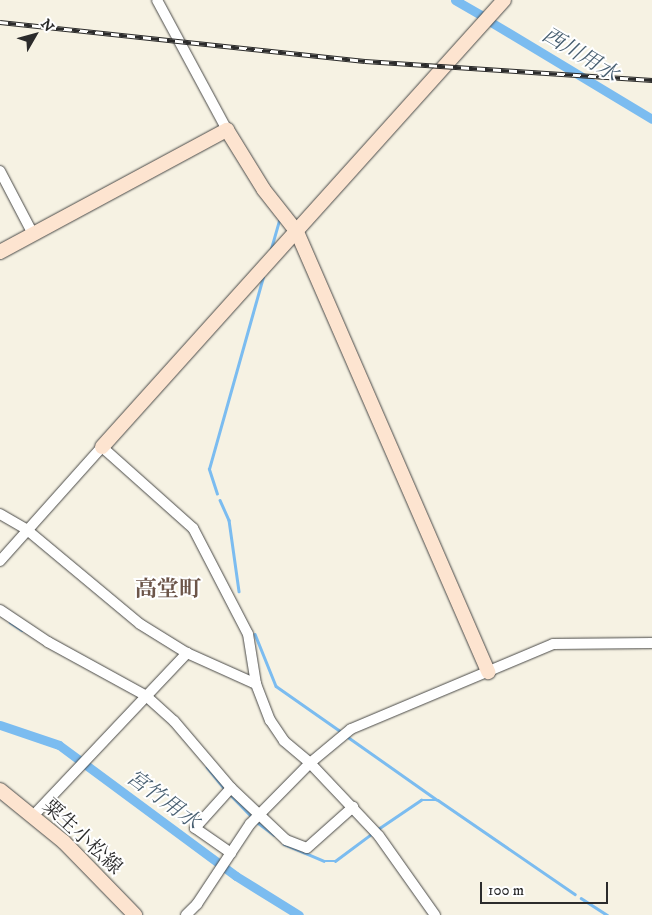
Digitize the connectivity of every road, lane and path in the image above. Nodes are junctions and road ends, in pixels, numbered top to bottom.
1 (157, 0) edge
2 (504, 0) edge
3 (226, 130) junction
4 (0, 171) edge
5 (297, 232) junction
6 (33, 234) junction
7 (0, 252) edge
8 (102, 447) junction
9 (0, 514) edge
10 (26, 529) junction
11 (0, 561) edge
12 (0, 610) edge
13 (652, 644) edge
14 (187, 653) junction
15 (488, 672) junction
16 (256, 684) junction
17 (141, 699) junction
18 (310, 763) junction
19 (231, 788) junction
20 (0, 790) edge
21 (353, 807) junction
22 (259, 816) junction
23 (32, 818) junction
24 (229, 856) junction
25 (135, 915) edge
26 (186, 915) edge
27 (434, 915) edge

1 - 3 street
2 - 5 street
3 - 5 street
3 - 6 street
4 - 6 street
5 - 8 street
5 - 15 street
6 - 7 street
8 - 10 street
8 - 16 street
9 - 10 street
10 - 11 street
10 - 14 street
12 - 17 street
13 - 15 street
14 - 16 street
14 - 17 street
15 - 18 street
16 - 18 street
17 - 19 street
17 - 23 street
18 - 21 street
18 - 22 street
19 - 22 street
19 - 24 street
20 - 23 street, 粟生小松線
21 - 22 street
21 - 27 street
22 - 24 street
23 - 25 street, 粟生小松線
24 - 26 street

